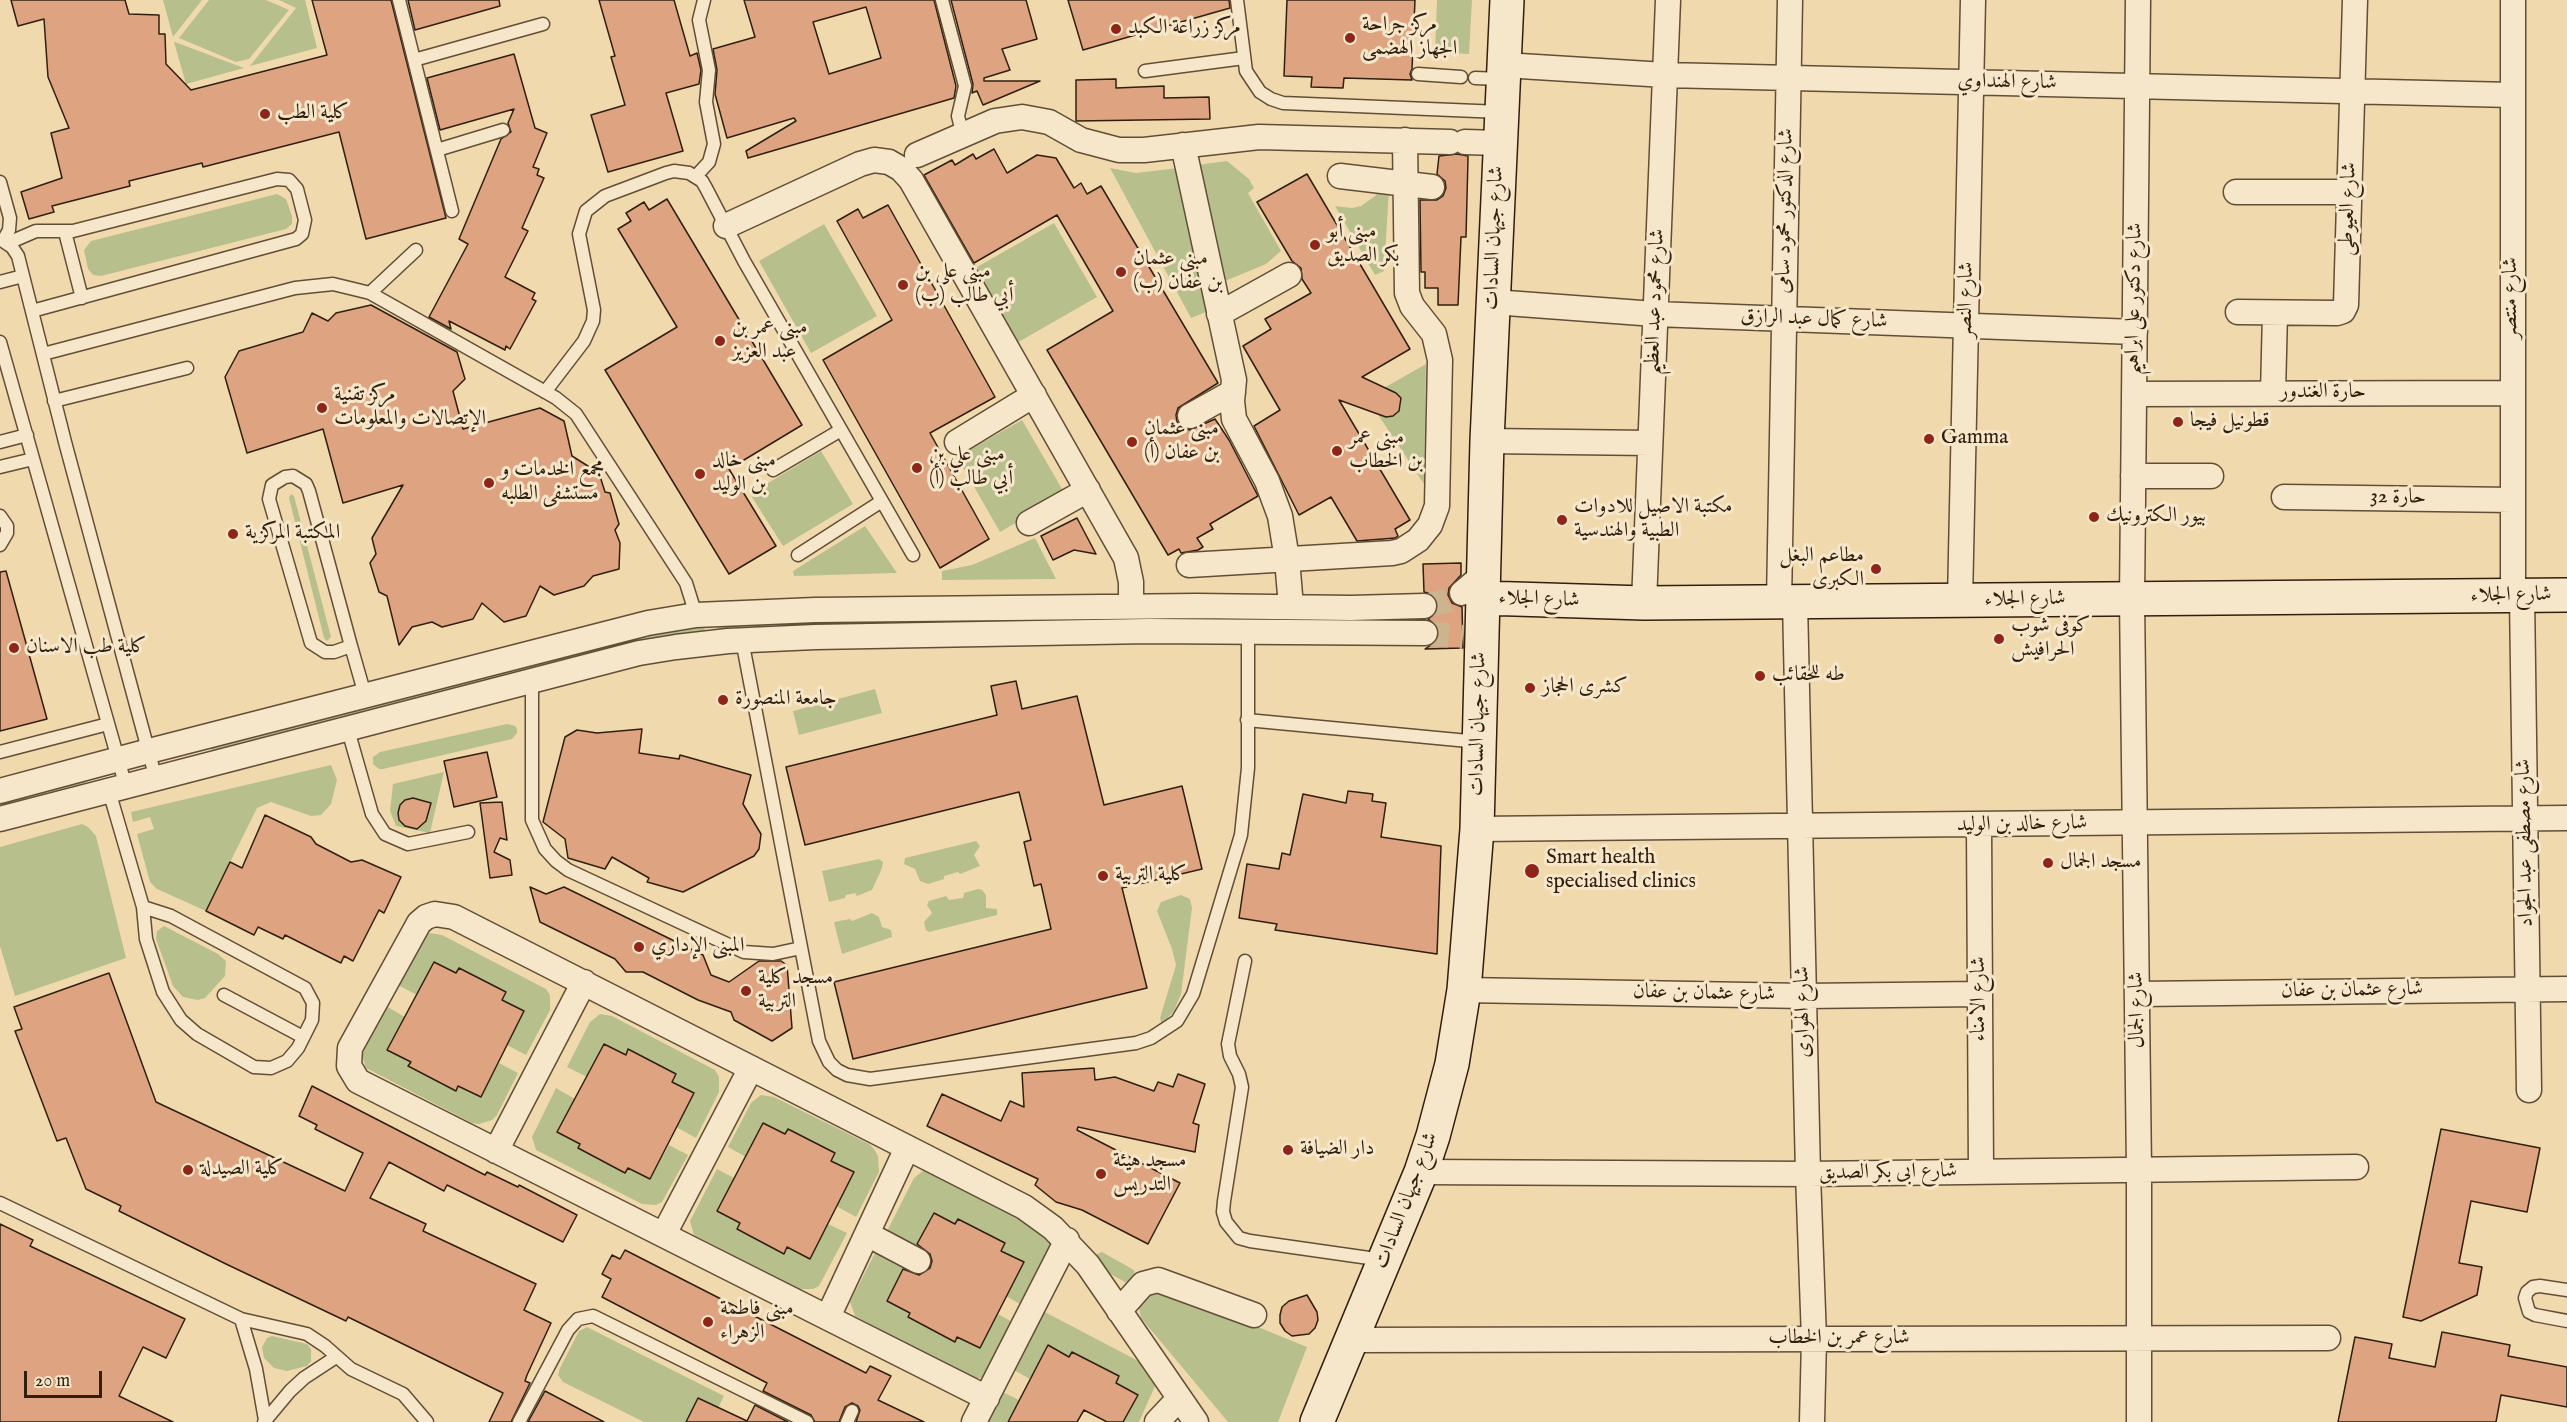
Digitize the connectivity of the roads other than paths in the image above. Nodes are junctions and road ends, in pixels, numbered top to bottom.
1 (399, 0) edge
2 (704, 0) edge
3 (942, 0) edge
4 (1237, 0) edge
5 (1507, 0) edge
6 (1668, 0) edge
7 (1790, 0) edge
8 (1973, 0) edge
9 (2138, 0) edge
10 (2355, 0) edge
11 (2513, 0) edge
12 (543, 24) dead end
13 (1244, 58) junction
14 (414, 60) junction
15 (1145, 71) dead end
16 (1418, 74) dead end
17 (1494, 74) junction
18 (1665, 75) junction
19 (1461, 77) dead end
20 (1788, 78) junction
21 (1971, 82) junction
22 (2137, 86) junction
23 (2353, 91) junction
24 (2512, 95) junction
25 (1500, 127) junction
26 (503, 130) dead end
27 (963, 136) junction
28 (1405, 140) junction
29 (1183, 145) junction
30 (437, 150) junction
31 (918, 155) dead end
32 (696, 176) junction
33 (1340, 176) dead end
34 (0, 182) edge
35 (1406, 184) junction
36 (1432, 187) dead end
37 (2236, 192) dead end
38 (2350, 192) junction
39 (452, 211) dead end
40 (726, 226) junction
41 (65, 232) junction
42 (4, 241) edge
43 (416, 250) dead end
44 (1288, 275) dead end
45 (23, 276) junction
46 (0, 282) edge
47 (370, 293) junction
48 (82, 298) junction
49 (1493, 302) junction
50 (32, 311) junction
51 (2238, 312) dead end
52 (2276, 313) junction
53 (1219, 314) junction
54 (1655, 314) junction
55 (1784, 319) junction
56 (1966, 326) junction
57 (2135, 332) junction
58 (0, 342) edge
59 (43, 354) junction
60 (187, 368) dead end
61 (545, 392) junction
62 (1233, 392) junction
63 (2134, 393) junction
64 (2273, 393) junction
65 (2513, 393) junction
66 (1034, 395) junction
67 (54, 401) junction
68 (1190, 416) dead end
69 (841, 430) junction
70 (27, 435) junction
71 (1487, 441) junction
72 (0, 442) edge
73 (957, 442) dead end
74 (1650, 443) junction
75 (33, 459) junction
76 (0, 467) edge
77 (773, 470) dead end
78 (2133, 476) junction
79 (2211, 476) dead end
80 (1088, 490) junction
81 (2284, 496) dead end
82 (2513, 500) junction
83 (882, 501) junction
84 (0, 516) edge
85 (1029, 523) dead end
86 (0, 545) edge
87 (798, 555) dead end
88 (913, 555) dead end
89 (1287, 559) junction
90 (1189, 565) dead end
91 (1476, 589) junction
92 (2567, 595) edge
93 (2518, 596) junction
94 (2132, 599) junction
95 (1960, 601) junction
96 (1787, 602) junction
97 (1644, 603) junction
98 (1131, 606) junction
99 (1197, 606) junction
100 (1424, 606) tunnel mouth
101 (1291, 607) junction
102 (1351, 608) junction
103 (814, 610) junction
104 (696, 615) junction
105 (1196, 630) junction
106 (1248, 631) junction
107 (1352, 632) junction
108 (1425, 633) tunnel mouth
109 (814, 637) junction
110 (742, 640) junction
111 (351, 646) junction
112 (532, 682) junction
113 (365, 695) junction
114 (1247, 720) junction
115 (108, 724) junction
116 (348, 730) junction
117 (1479, 742) junction
118 (149, 751) junction
119 (0, 752) edge
120 (118, 759) junction
121 (156, 779) junction
122 (118, 789) junction
123 (0, 791) edge
124 (2567, 818) edge
125 (0, 819) edge
126 (2526, 819) junction
127 (2135, 824) junction
128 (1979, 825) junction
129 (1800, 828) junction
130 (1477, 829) junction
131 (468, 832) dead end
132 (143, 907) junction
133 (801, 948) junction
134 (1245, 961) dead end
135 (584, 982) junction
136 (2567, 989) edge
137 (1464, 990) junction
138 (2528, 990) junction
139 (1980, 994) junction
140 (2138, 994) junction
141 (224, 995) dead end
142 (1804, 996) junction
143 (303, 1037) junction
144 (751, 1068) junction
145 (2529, 1090) dead end
146 (907, 1148) junction
147 (496, 1151) junction
148 (2356, 1167) dead end
149 (2139, 1170) junction
150 (1420, 1172) junction
151 (1981, 1172) junction
152 (1808, 1174) junction
153 (0, 1203) edge
154 (664, 1234) junction
155 (867, 1234) junction
156 (1067, 1240) junction
157 (1384, 1260) junction
158 (918, 1261) dead end
159 (2567, 1290) edge
160 (1119, 1311) junction
161 (1254, 1315) dead end
162 (828, 1317) junction
163 (241, 1319) junction
164 (2567, 1321) edge
165 (2328, 1338) dead end
166 (1814, 1339) junction
167 (2141, 1339) junction
168 (1351, 1340) junction
169 (336, 1357) junction
170 (987, 1398) junction
171 (1181, 1401) junction
172 (265, 1421) edge
173 (425, 1421) edge
174 (519, 1422) edge
175 (807, 1422) edge
176 (974, 1422) edge
177 (1157, 1422) edge
178 (1196, 1422) edge
179 (1317, 1422) edge
180 (1812, 1422) edge
181 (2139, 1422) edge

1 - 14 lane
2 - 32 lane
3 - 27 lane
4 - 13 lane
5 - 17 main road, شارع جيهان السادات
6 - 18 street, شارع محمود عبد العظيم
7 - 20 street, شارع الدكتور محمود سامى
8 - 21 street, شارع النصر
9 - 22 street, شارع دكتور على ابراهيم
10 - 23 street, شارع العيوطى
11 - 24 street, شارع منتصر
12 - 14 lane
13 - 15 lane
13 - 25 lane
14 - 30 lane
16 - 19 lane
17 - 18 street, شارع الهنداوي
17 - 25 main road, شارع جيهان السادات
18 - 20 street, شارع الهنداوي
18 - 54 street, شارع محمود عبد العظيم
20 - 21 street, شارع الهنداوي
20 - 55 street, شارع الدكتور محمود سامى
21 - 22 street, شارع الهنداوي
21 - 56 street, شارع النصر
22 - 23 street, شارع الهنداوي
22 - 57 street, شارع دكتور على ابراهيم
23 - 24 street, شارع الهنداوي
23 - 38 street, شارع العيوطى
24 - 65 street, شارع منتصر
25 - 28 street
25 - 49 main road, شارع جيهان السادات
26 - 30 lane
27 - 29 street
27 - 31 street
28 - 29 street
28 - 35 street
29 - 53 street
30 - 39 lane
32 - 40 lane
32 - 61 lane
33 - 35 street
34 - 42 lane
35 - 36 street
35 - 89 street
37 - 38 street
38 - 52 street, شارع العيوطى
40 - 66 street
40 - 69 lane
41 - 42 lane
41 - 48 lane
41 - 48 lane
42 - 45 lane
43 - 47 lane
44 - 53 street
45 - 46 lane
45 - 50 lane
47 - 59 lane
47 - 61 lane
48 - 50 lane
49 - 54 street, شارع كمال عبد الرازق
49 - 71 main road, شارع جيهان السادات
50 - 59 lane
51 - 52 street, شارع العيوطى
52 - 64 street
53 - 62 street
54 - 55 street, شارع كمال عبد الرازق
54 - 74 street, شارع محمود عبد العظيم
55 - 56 street, شارع كمال عبد الرازق
55 - 96 street, شارع الدكتور محمود سامى
56 - 57 street, شارع كمال عبد الرازق
56 - 95 street, شارع النصر
57 - 63 street, شارع دكتور على ابراهيم
58 - 70 lane
59 - 67 lane
60 - 67 lane
61 - 104 lane
62 - 68 street
62 - 89 street
63 - 64 street, حارة الغندور
63 - 78 street, شارع دكتور على ابراهيم
64 - 65 street, حارة الغندور
65 - 82 street, شارع منتصر
66 - 73 street
66 - 80 street
67 - 118 lane
69 - 77 lane
69 - 83 lane
70 - 72 lane
70 - 75 lane
71 - 74 street
71 - 91 main road, شارع جيهان السادات
74 - 97 street, شارع محمود عبد العظيم
75 - 76 lane
75 - 115 lane
78 - 79 street
78 - 94 street, شارع دكتور على ابراهيم
80 - 85 street
80 - 98 street
81 - 82 street, حارة 32
82 - 93 street, شارع منتصر
83 - 87 lane
83 - 88 lane
84 - 86 lane
89 - 90 street
89 - 101 street
91 - 97 main road, شارع الجلاء
91 - 117 main road, شارع جيهان السادات
92 - 93 main road, شارع الجلاء
93 - 94 main road, شارع الجلاء
93 - 126 street, شارع مصطفى عبد الجواد
94 - 95 main road, شارع الجلاء
94 - 127 street, شارع الجمال
95 - 96 main road, شارع الجلاء
96 - 97 main road, شارع الجلاء
96 - 129 street, شارع الهوارى
98 - 99 street
98 - 103 street
99 - 101 street
99 - 105 street
100 - 102 street
101 - 102 street
102 - 107 street
103 - 104 street
103 - 109 street
104 - 113 street
105 - 106 street
105 - 109 street
106 - 107 street
106 - 114 lane
107 - 108 street
109 - 110 street
110 - 112 street
110 - 133 lane
111 - 111 lane
111 - 113 lane
112 - 116 street
112 - 133 lane
113 - 118 street
114 - 117 lane
114 - 133 lane
115 - 119 lane
115 - 120 lane
116 - 121 street
116 - 131 lane
117 - 130 main road, شارع جيهان السادات
118 - 120 street
118 - 121 lane
120 - 122 lane
120 - 123 street
121 - 122 street
122 - 125 street
122 - 132 lane
124 - 126 street, شارع خالد بن الوليد
126 - 127 street, شارع خالد بن الوليد
126 - 138 street, شارع مصطفى عبد الجواد
127 - 128 street, شارع خالد بن الوليد
127 - 140 street, شارع الجمال
128 - 129 street, شارع خالد بن الوليد
128 - 139 street, شارع الامناء
129 - 130 street, شارع خالد بن الوليد
129 - 142 street, شارع الهوارى
130 - 137 main road, شارع جيهان السادات
132 - 143 lane
132 - 143 lane
134 - 157 lane
135 - 144 street
135 - 147 street
135 - 147 street
136 - 138 street, شارع عثمان بن عفان
137 - 142 street, شارع عثمان بن عفان
137 - 150 main road, شارع جيهان السادات
138 - 140 street, شارع عثمان بن عفان
138 - 145 street, شارع مصطفى عبد الجواد
139 - 142 street, شارع عثمان بن عفان
139 - 151 street, شارع الامناء
140 - 149 street, شارع الجمال
141 - 143 lane
142 - 152 street, شارع الهوارى
144 - 146 street
144 - 154 street
146 - 155 street
146 - 156 street
147 - 154 street
148 - 149 street, شارع ابى بكر الصديق
149 - 151 street, شارع ابى بكر الصديق
149 - 167 street, شارع الجمال
150 - 152 street, شارع ابى بكر الصديق
150 - 157 main road, شارع جيهان السادات
151 - 152 street, شارع ابى بكر الصديق
152 - 166 street, شارع الهوارى
153 - 163 lane
154 - 162 street
155 - 158 street
155 - 162 street
156 - 160 street
156 - 170 street
157 - 168 main road, شارع جيهان السادات
159 - 164 lane
160 - 161 street
160 - 171 street
162 - 170 street
163 - 169 lane
163 - 172 lane
165 - 167 street, شارع عمر بن الخطاب
166 - 167 street, شارع عمر بن الخطاب
166 - 168 street, شارع عمر بن الخطاب
166 - 180 street, شارع الهوارى
167 - 181 street, شارع الجمال
168 - 179 main road, شارع جيهان السادات
169 - 172 lane
169 - 173 lane
170 - 176 street
171 - 177 street
171 - 178 street
174 - 175 lane

